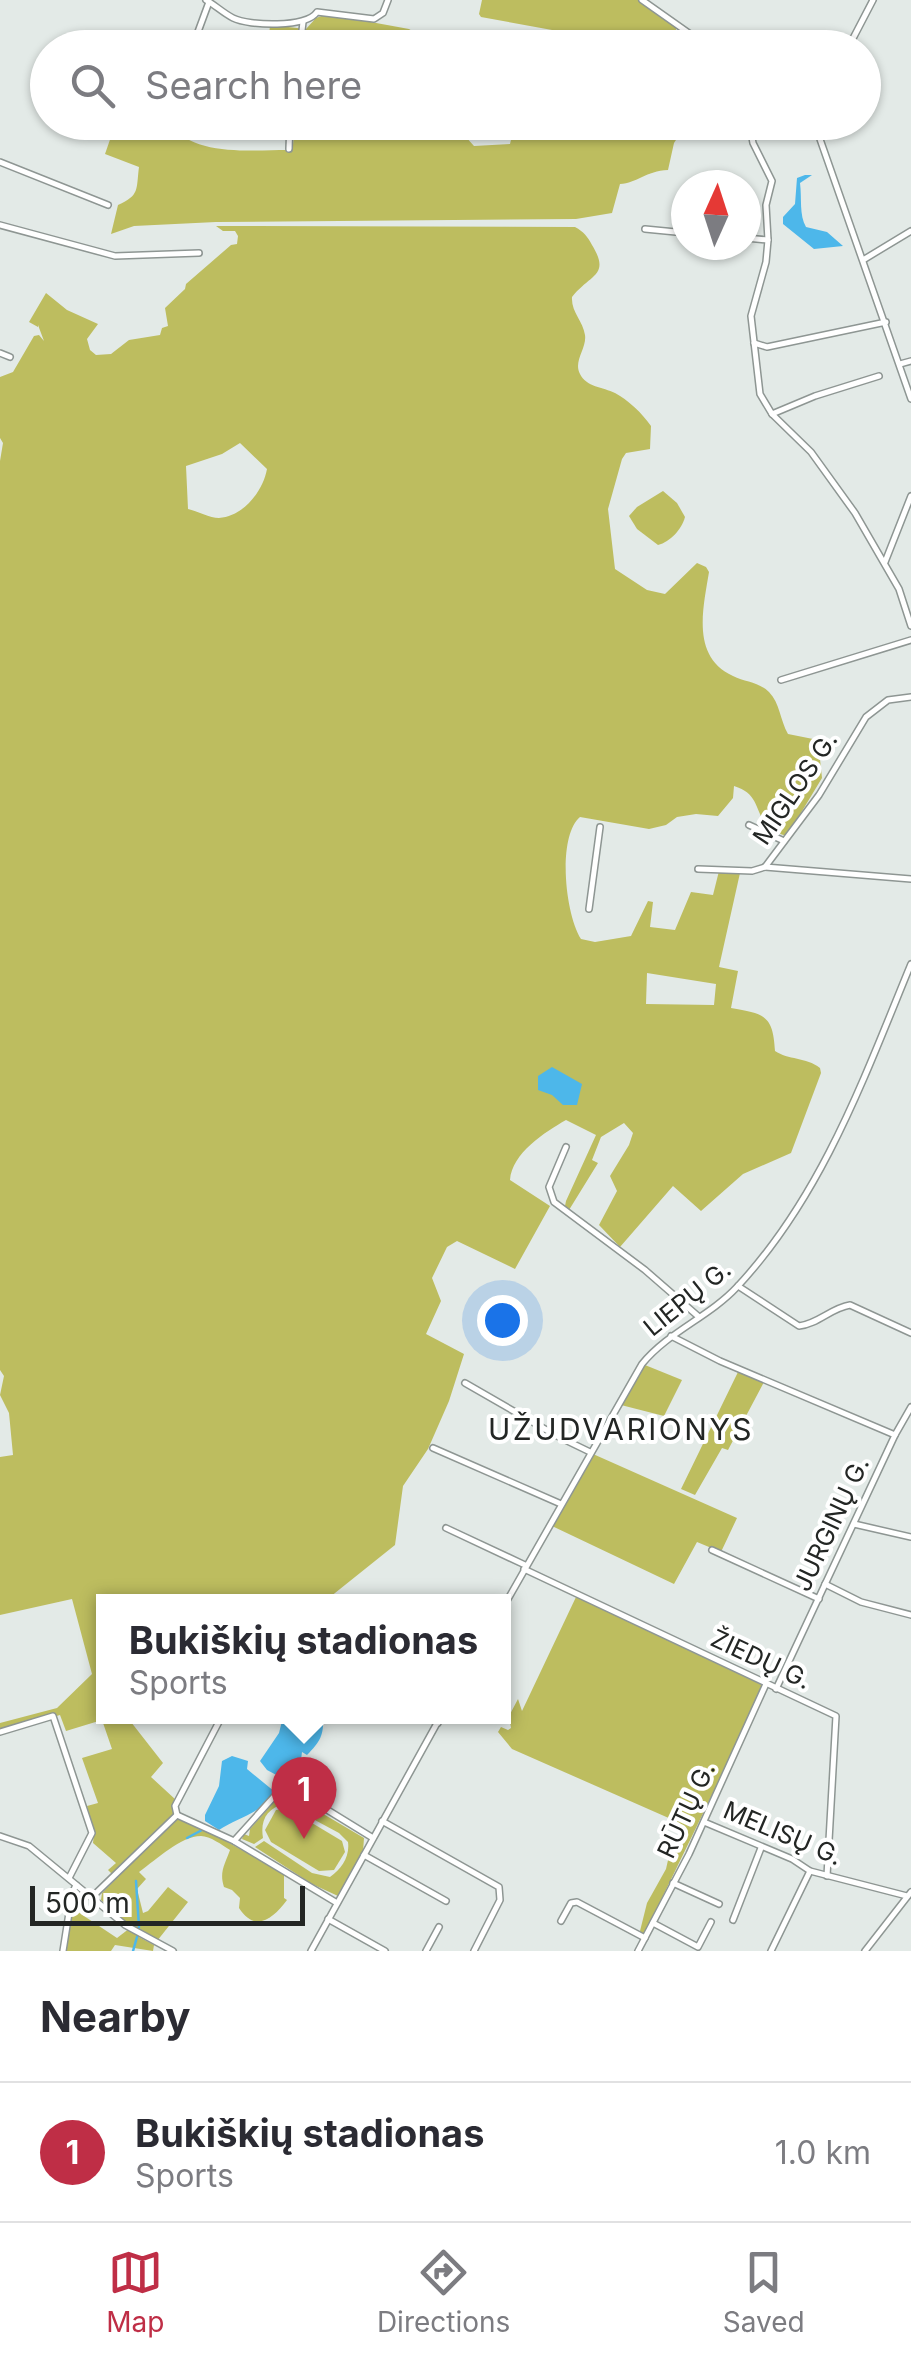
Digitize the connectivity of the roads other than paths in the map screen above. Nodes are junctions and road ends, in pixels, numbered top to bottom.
1 (388, 0) edge
2 (642, 0) edge
3 (658, 0) edge
4 (873, 0) edge
5 (208, 1) edge
6 (653, 8) junction
7 (303, 22) junction
8 (198, 30) edge
9 (302, 30) edge
10 (684, 30) edge
11 (857, 30) edge
12 (289, 140) edge
13 (753, 140) edge
14 (820, 140) edge
15 (289, 149) dead end
16 (0, 162) edge
17 (108, 205) dead end
18 (0, 225) edge
19 (645, 229) dead end
20 (671, 231) edge
21 (911, 231) edge
22 (761, 239) edge
23 (768, 240) junction
24 (199, 254) dead end
25 (863, 260) junction
26 (886, 322) junction
27 (754, 344) junction
28 (766, 347) junction
29 (0, 352) edge
30 (10, 357) dead end
31 (756, 361) junction
32 (911, 361) edge
33 (900, 364) junction
34 (878, 376) dead end
35 (911, 399) edge
36 (772, 414) junction
37 (911, 496) edge
38 (885, 562) junction
39 (911, 625) edge
40 (911, 640) edge
41 (781, 680) dead end
42 (911, 697) edge
43 (749, 825) dead end
44 (600, 826) dead end
45 (784, 841) junction
46 (765, 867) junction
47 (698, 868) dead end
48 (911, 879) edge
49 (589, 908) dead end
50 (911, 964) edge
51 (566, 1147) dead end
52 (738, 1286) junction
53 (700, 1317) junction
54 (911, 1333) edge
55 (671, 1336) junction
56 (464, 1383) dead end
57 (911, 1407) edge
58 (895, 1435) junction
59 (433, 1448) dead end
60 (590, 1452) junction
61 (561, 1504) junction
62 (854, 1524) junction
63 (446, 1528) dead end
64 (911, 1538) edge
65 (712, 1550) dead end
66 (526, 1567) junction
67 (826, 1584) junction
68 (511, 1594) edge
69 (818, 1600) junction
70 (911, 1615) edge
71 (766, 1684) junction
72 (776, 1688) junction
73 (218, 1724) edge
74 (438, 1724) edge
75 (0, 1732) edge
76 (280, 1790) dead end
77 (321, 1806) dead end
78 (178, 1815) junction
79 (382, 1821) junction
80 (703, 1822) junction
81 (0, 1836) edge
82 (373, 1838) junction
83 (234, 1841) junction
84 (761, 1848) junction
85 (364, 1854) junction
86 (810, 1872) junction
87 (827, 1876) junction
88 (69, 1878) junction
89 (673, 1883) junction
90 (76, 1885) junction
91 (909, 1894) edge
92 (92, 1897) junction
93 (446, 1901) dead end
94 (337, 1902) junction
95 (719, 1904) dead end
96 (328, 1920) junction
97 (733, 1920) dead end
98 (561, 1922) dead end
99 (710, 1922) dead end
100 (653, 1923) junction
101 (438, 1926) dead end
102 (645, 1938) junction
103 (63, 1951) edge
104 (173, 1951) edge
105 (311, 1951) edge
106 (385, 1951) edge
107 (426, 1951) edge
108 (474, 1951) edge
109 (638, 1951) edge
110 (770, 1951) edge
111 (865, 1951) edge

1 - 7 street
2 - 6 street
3 - 6 street
4 - 11 street
5 - 7 street
5 - 8 street
6 - 10 street
7 - 9 street
12 - 15 street
13 - 23 street
14 - 25 street
16 - 17 street
18 - 24 street
19 - 20 street
21 - 25 street
22 - 23 street
23 - 27 street
25 - 26 street
26 - 28 street
26 - 33 street
27 - 28 street
27 - 31 street
28 - 31 street
29 - 30 street
31 - 36 street
32 - 33 street
33 - 35 street
34 - 36 street
36 - 38 street
37 - 38 street
38 - 39 street
40 - 41 street
42 - 45 street, MIGLOS G.
43 - 45 street
44 - 49 street
45 - 46 street, MIGLOS G.
46 - 47 street, MIGLOS G.
46 - 48 street
50 - 52 street, LIEPŲ G.
51 - 53 street
52 - 53 street, LIEPŲ G.
52 - 54 street
53 - 55 street, LIEPŲ G.
55 - 58 street, JURGINŲ G.
55 - 60 street, LIEPŲ G.
56 - 60 street
57 - 58 street
58 - 62 street, JURGINŲ G.
59 - 61 street
60 - 61 street, LIEPŲ G.
61 - 66 street, LIEPŲ G.
62 - 64 street
62 - 67 street, JURGINŲ G.
63 - 66 street, ŽIEDŲ G.
65 - 69 street
66 - 68 street, LIEPŲ G.
66 - 71 street, ŽIEDŲ G.
67 - 69 street, JURGINŲ G.
67 - 70 street
69 - 72 street, JURGINŲ G.
71 - 72 street, ŽIEDŲ G.
71 - 80 street, RŪTŲ G.
72 - 87 street, ŽIEDŲ G.
73 - 78 street
74 - 79 street
75 - 88 street
76 - 83 street
77 - 82 street
78 - 83 street
78 - 92 street
79 - 82 street
79 - 108 street
80 - 84 street, MELISŲ G.
80 - 89 street, RŪTŲ G.
81 - 88 street
82 - 85 street
83 - 94 street
84 - 86 street, MELISŲ G.
84 - 97 street
85 - 93 street
85 - 94 street
86 - 87 street, MELISŲ G.
86 - 110 street
87 - 91 street, MELISŲ G.
88 - 90 street
89 - 95 street
89 - 100 street, RŪTŲ G.
90 - 92 street
90 - 103 street
91 - 111 street
92 - 104 street
94 - 96 street
96 - 105 street
96 - 106 street
98 - 102 street
99 - 100 street
100 - 102 street, RŪTŲ G.
101 - 107 street
102 - 109 street, RŪTŲ G.

